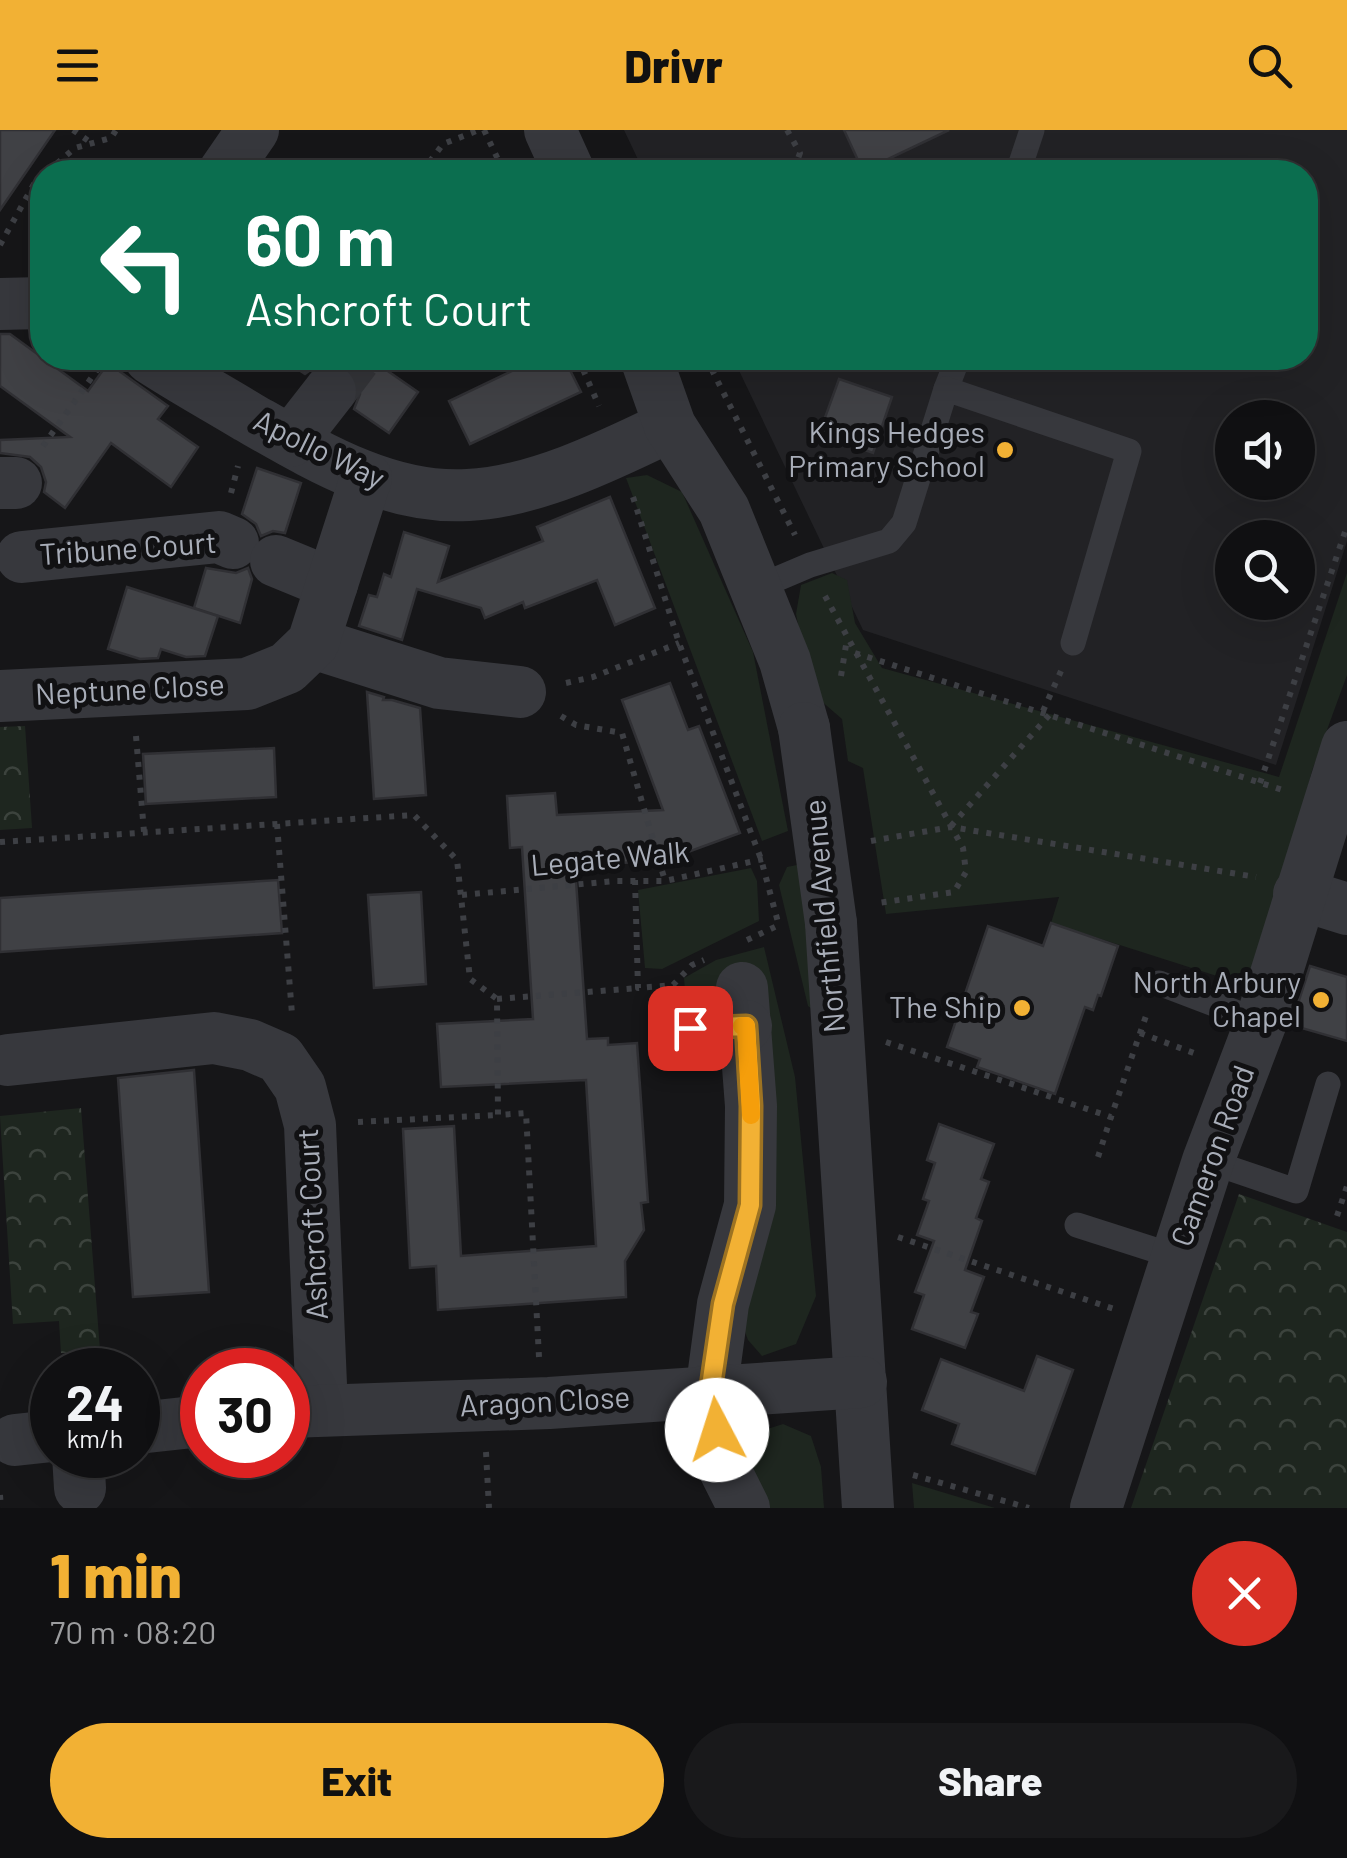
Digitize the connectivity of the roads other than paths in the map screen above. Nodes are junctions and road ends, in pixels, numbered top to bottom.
1 (253, 130) edge
2 (550, 130) edge
3 (1032, 130) edge
4 (232, 160) edge
5 (564, 160) edge
6 (1022, 160) edge
7 (30, 303) edge
8 (0, 304) edge
9 (170, 370) edge
10 (650, 370) edge
11 (954, 370) edge
12 (946, 390) junction
13 (330, 391) tunnel mouth
14 (670, 426) junction
15 (271, 430) junction
16 (366, 478) junction
17 (22, 557) dead end
18 (332, 584) junction
19 (756, 588) junction
20 (313, 643) junction
21 (1073, 643) dead end
22 (520, 692) road end
23 (0, 696) edge
24 (1347, 747) edge
25 (1323, 901) edge
26 (1159, 982) road end
27 (682, 1014) road end
28 (1261, 1022) junction
29 (26, 1072) dead end
30 (1328, 1084) dead end
31 (1208, 1162) junction
32 (1077, 1225) dead end
33 (1177, 1257) junction
34 (306, 1348) edge
35 (861, 1382) junction
36 (710, 1393) junction
37 (310, 1410) edge
38 (883, 1489) edge
39 (744, 1508) edge
40 (1096, 1508) edge

1 - 4 street
2 - 5 street
3 - 6 lane
7 - 8 street
9 - 15 street, Apollo Way
10 - 14 street, Northfield Avenue
11 - 12 lane
12 - 19 lane
12 - 21 lane
13 - 15 street
14 - 16 street, Apollo Way
14 - 19 street, Northfield Avenue
15 - 16 street, Apollo Way
16 - 18 street
17 - 18 street, Tribune Court
18 - 20 street
19 - 35 street, Northfield Avenue, bridge
20 - 22 street
20 - 23 street, Neptune Close
24 - 25 street, Cameron Road
25 - 28 street, Cameron Road
26 - 28 lane
27 - 36 street
28 - 31 street, Cameron Road
29 - 34 street, Ashcroft Court
30 - 31 lane
31 - 33 street, Cameron Road
32 - 33 lane
33 - 40 street, Cameron Road
35 - 36 street, Aragon Close
35 - 38 street, Northfield Avenue
36 - 37 street, Aragon Close
36 - 39 street

